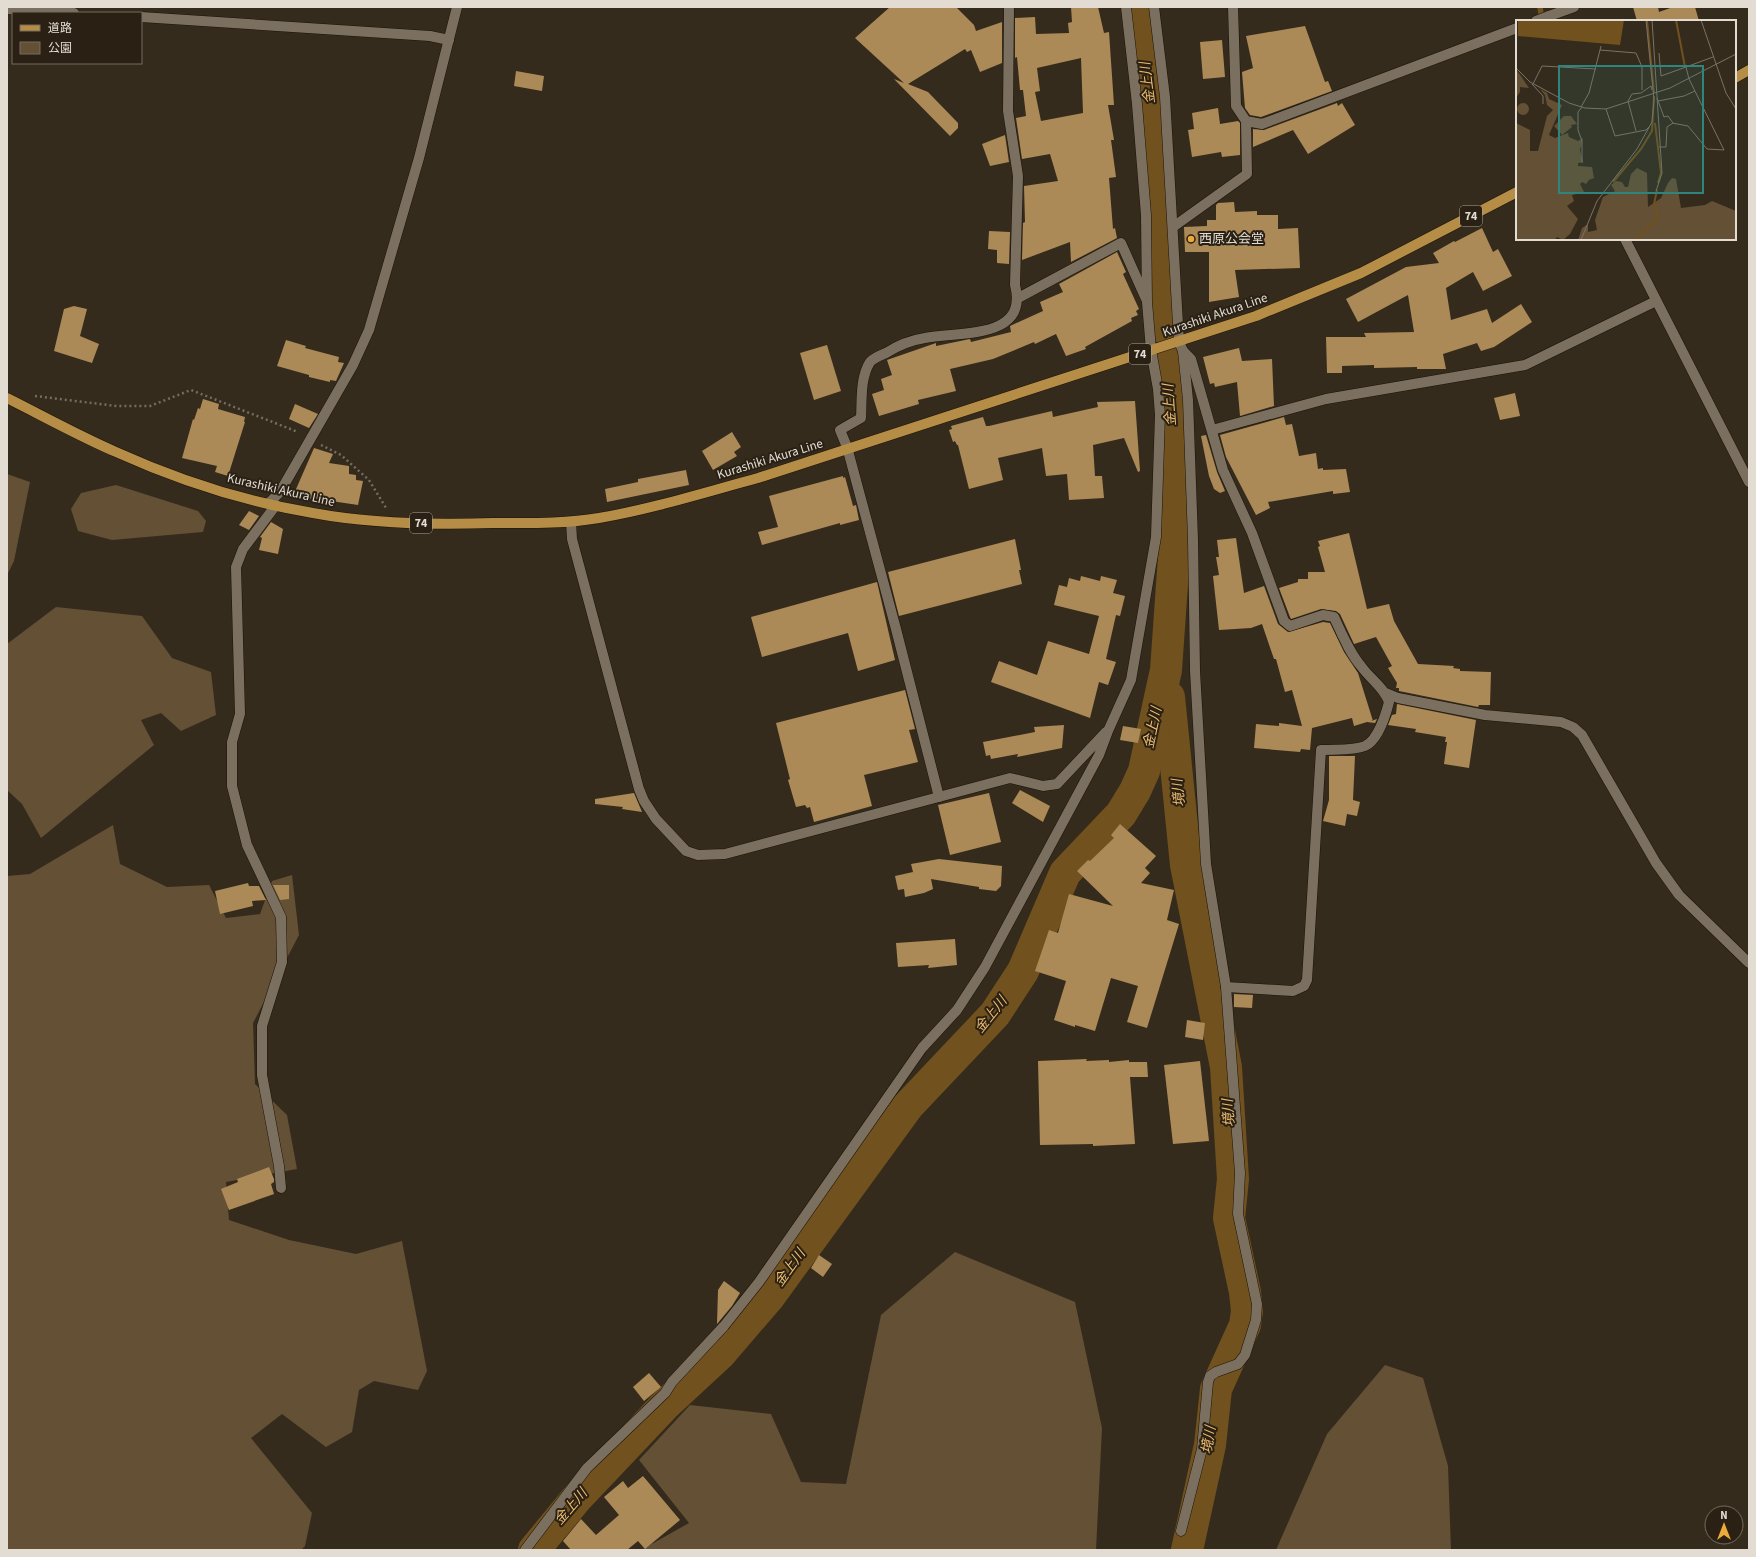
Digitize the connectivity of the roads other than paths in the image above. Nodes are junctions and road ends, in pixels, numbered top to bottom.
1 (457, 7) edge
2 (1009, 7) edge
3 (1126, 7) edge
4 (1154, 7) edge
5 (1233, 7) edge
6 (1574, 7) edge
7 (7, 9) edge
8 (57, 12) edge
9 (142, 17) edge
10 (1550, 18) edge
11 (1516, 28) edge
12 (449, 40) junction
13 (1749, 70) edge
14 (1736, 77) edge
15 (1246, 121) junction
16 (1516, 193) edge
17 (1172, 227) junction
18 (1626, 240) edge
19 (1018, 298) junction
20 (1656, 301) junction
21 (1147, 302) junction
22 (1179, 342) junction
23 (1151, 350) junction
24 (1183, 351) junction
25 (10, 399) edge
26 (1212, 430) junction
27 (847, 448) junction
28 (1749, 482) edge
29 (273, 504) junction
30 (571, 522) junction
31 (1386, 693) junction
32 (1108, 731) junction
33 (939, 797) junction
34 (1749, 963) edge
35 (1226, 987) junction
36 (281, 1188) dead end
37 (1181, 1531) dead end
38 (525, 1550) edge

1 - 12 street
2 - 19 street
3 - 21 street
4 - 17 street
5 - 15 street
6 - 10 street
7 - 8 street
9 - 12 street
11 - 15 street
12 - 29 street
13 - 14 main road
15 - 17 street
16 - 22 main road, Kurashiki Akura Line / 74
17 - 22 street
18 - 20 street
19 - 21 street
19 - 27 street
20 - 26 street
20 - 28 street
21 - 23 street
22 - 23 main road, Kurashiki Akura Line / 74
22 - 24 street
23 - 27 main road, Kurashiki Akura Line / 74
23 - 32 street
24 - 26 street
24 - 35 street
25 - 29 main road, Kurashiki Akura Line / 74
26 - 31 street
27 - 30 main road, Kurashiki Akura Line / 74
27 - 33 street
29 - 30 main road, Kurashiki Akura Line / 74
29 - 36 street
30 - 33 street
31 - 34 street
31 - 35 street
32 - 33 street
32 - 38 street
35 - 37 street

